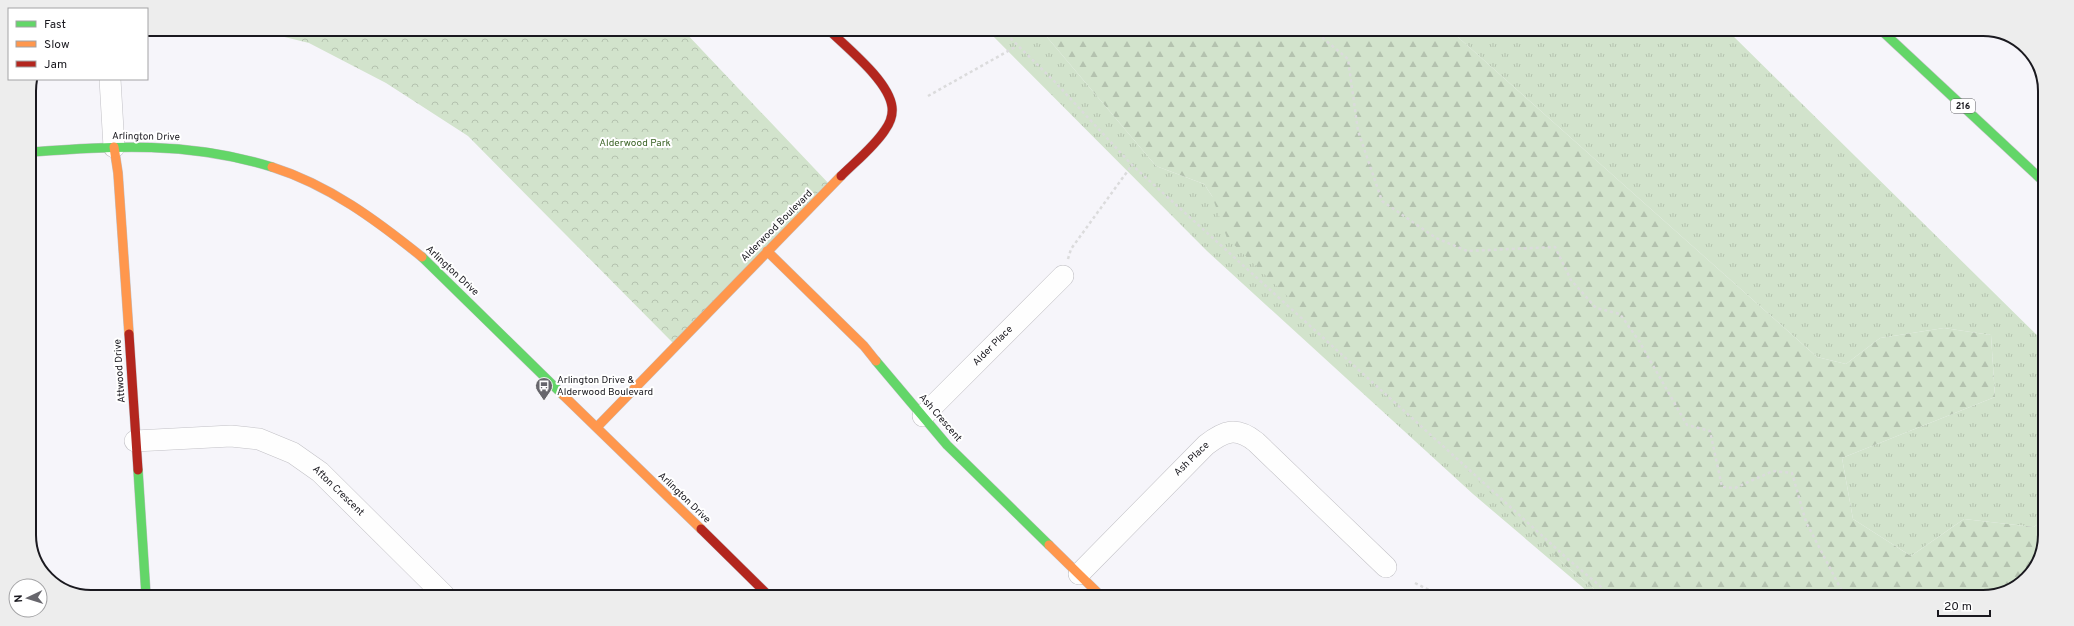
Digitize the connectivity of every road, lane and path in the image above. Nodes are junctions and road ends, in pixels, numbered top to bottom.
1 (835, 36) edge
2 (1008, 36) edge
3 (1320, 36) edge
4 (1887, 36) edge
5 (1018, 46) junction
6 (110, 80) edge
7 (928, 96) dead end
8 (114, 147) junction
9 (36, 152) edge
10 (1132, 165) junction
11 (2038, 176) edge
12 (767, 251) junction
13 (1063, 276) joint
14 (923, 416) junction
15 (597, 427) junction
16 (135, 441) junction
17 (1386, 567) dead end
18 (1079, 574) junction
19 (1415, 583) dead end
20 (146, 590) edge
21 (439, 590) edge
22 (763, 590) edge
23 (1095, 590) edge
24 (1429, 590) edge
25 (1605, 590) edge
26 (1841, 590) edge

1 - 12 main road, Alderwood Boulevard
2 - 5 path
3 - 26 path
4 - 11 main road, 216
5 - 7 path
5 - 10 path
6 - 8 street
8 - 9 main road, Arlington Drive
8 - 15 main road, Arlington Drive
8 - 16 main road, Attwood Drive
10 - 13 path
10 - 25 path
12 - 14 main road, Ash Crescent
12 - 15 main road, Alderwood Boulevard
13 - 14 street, Alder Place
14 - 18 main road, Ash Crescent
15 - 22 main road, Arlington Drive
16 - 20 main road, Attwood Drive
16 - 21 street, Afton Crescent
17 - 18 street, Ash Place
18 - 23 main road, Ash Crescent
19 - 24 path

